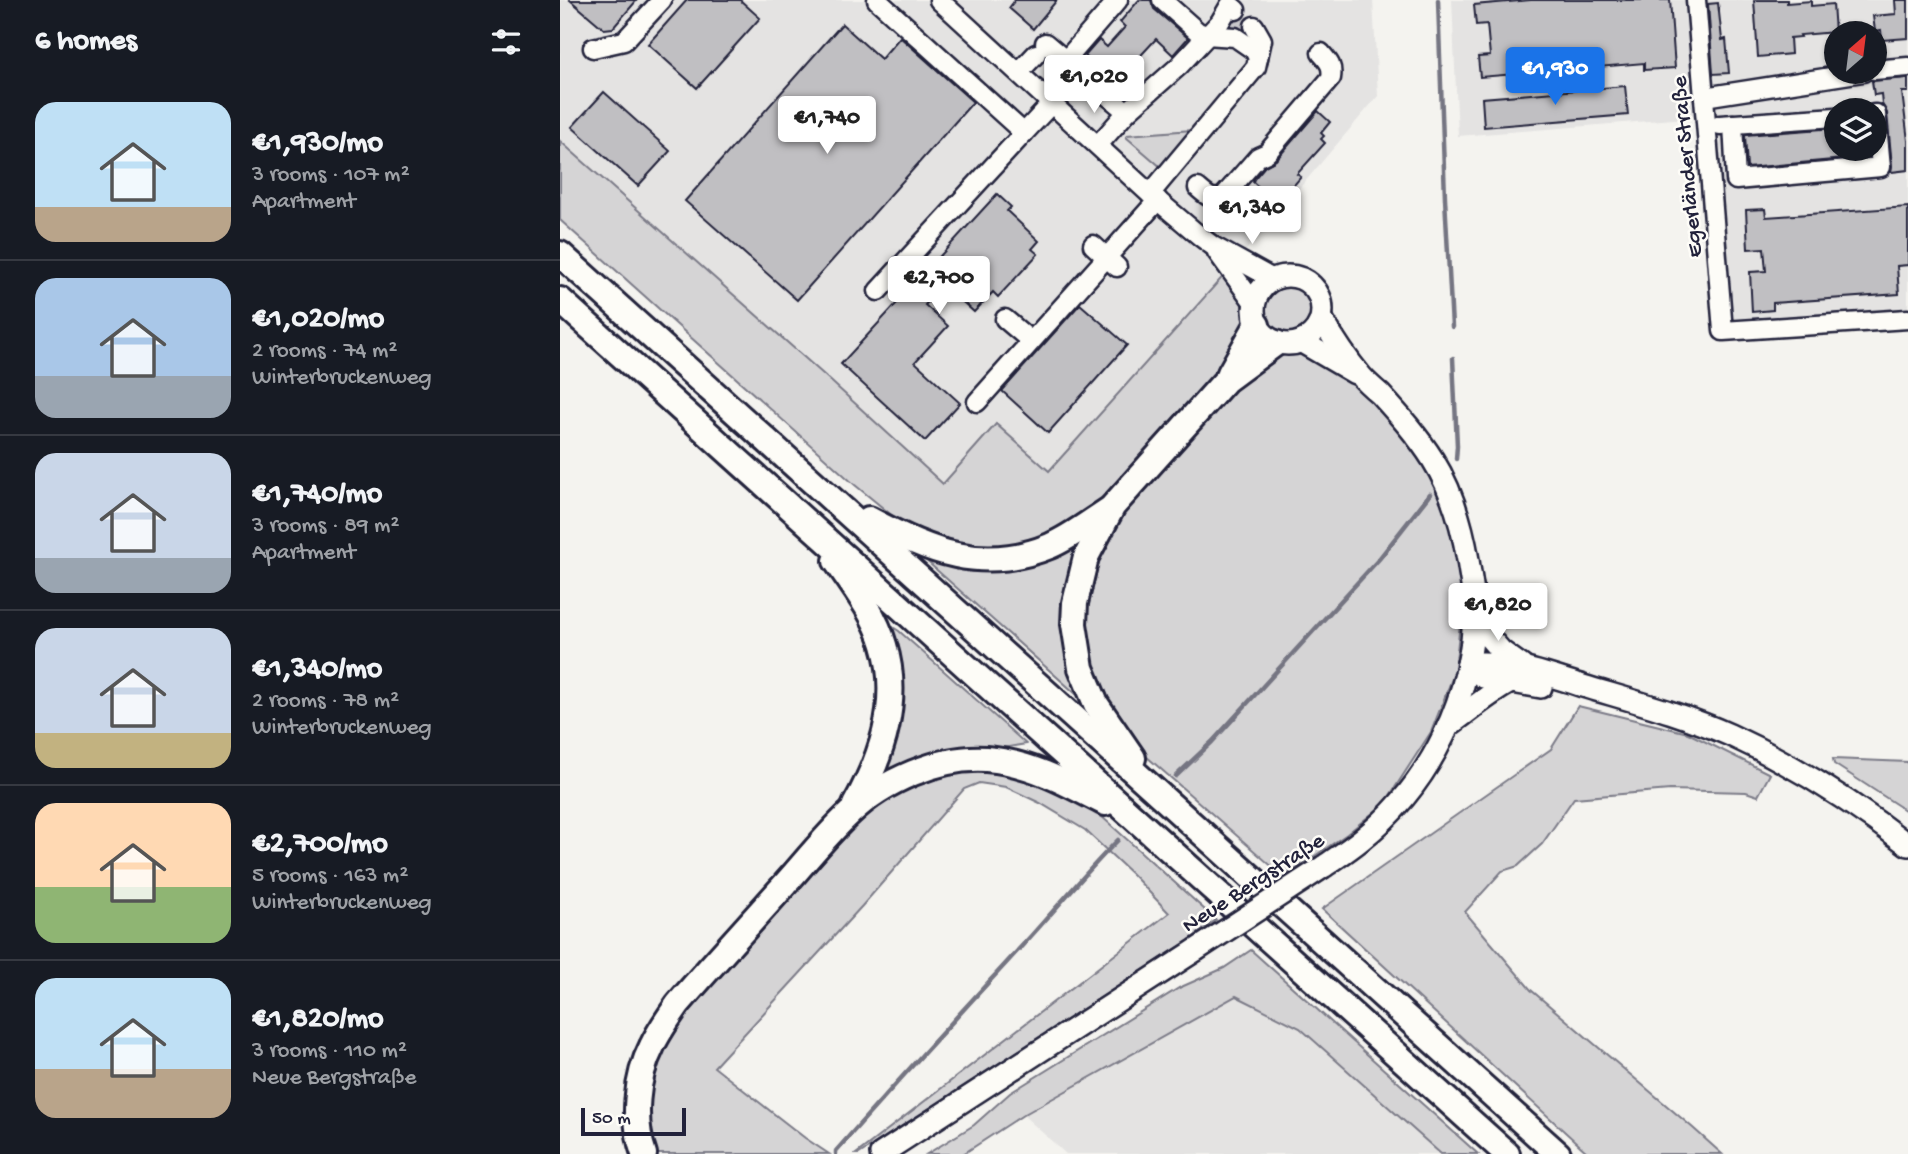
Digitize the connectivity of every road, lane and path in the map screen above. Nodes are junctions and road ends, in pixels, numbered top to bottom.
1 (662, 0) edge
2 (877, 0) edge
3 (1118, 0) edge
4 (1161, 0) edge
5 (1696, 0) edge
6 (950, 4) edge
7 (1231, 12) dead end
8 (1256, 33) dead end
9 (1206, 35) junction
10 (593, 48) dead end
11 (1321, 53) dead end
12 (1258, 58) junction
13 (1066, 61) junction
14 (1908, 67) edge
15 (1887, 69) edge
16 (1019, 72) junction
17 (1824, 78) edge
18 (1704, 97) junction
19 (1052, 103) junction
20 (1127, 112) junction
21 (1824, 118) edge
22 (1732, 124) junction
23 (1706, 126) junction
24 (1024, 132) junction
25 (1098, 145) junction
26 (1880, 161) edge
27 (1198, 188) dead end
28 (1154, 197) junction
29 (1213, 246) junction
30 (560, 254) edge
31 (1273, 279) junction
32 (878, 290) dead end
33 (560, 300) edge
34 (1256, 314) junction
35 (1005, 318) dead end
36 (1322, 318) junction
37 (1908, 319) edge
38 (1031, 341) junction
39 (1302, 342) junction
40 (1276, 343) junction
41 (1361, 376) junction
42 (1226, 380) junction
43 (977, 402) dead end
44 (832, 499) junction
45 (1113, 506) junction
46 (815, 529) junction
47 (1474, 607) junction
48 (1468, 664) junction
49 (1518, 676) junction
50 (1448, 726) junction
51 (1156, 792) junction
52 (851, 811) junction
53 (1134, 817) junction
54 (1908, 845) edge
55 (644, 1154) edge
56 (881, 1154) edge
57 (1507, 1154) edge
58 (1558, 1154) edge

1 - 10 street
2 - 24 street
3 - 13 street
4 - 9 street
5 - 18 street, Egerländer Straße
6 - 16 street
7 - 9 street
8 - 12 street
9 - 12 street
9 - 20 street
11 - 27 street
12 - 28 street
13 - 16 street
13 - 20 street
14 - 15 street
16 - 19 street
17 - 18 street
18 - 23 street, Egerländer Straße
19 - 24 street
19 - 25 street
20 - 25 street
21 - 22 street
22 - 23 street
22 - 26 street
23 - 37 street, Egerländer Straße
24 - 32 street
25 - 28 street
28 - 29 street
28 - 38 street
29 - 31 street
29 - 34 street
30 - 44 highway
31 - 34 main road
31 - 36 main road
33 - 46 highway
34 - 40 main road
34 - 42 highway
35 - 38 street
36 - 39 main road
36 - 41 main road
38 - 43 street
39 - 40 main road
39 - 41 main road
40 - 42 highway
41 - 47 main road
42 - 45 highway
44 - 45 highway
44 - 51 highway
45 - 51 highway
46 - 52 highway
46 - 53 highway
47 - 48 main road, Neue Bergstraße
47 - 49 main road
48 - 49 main road
48 - 50 main road, Neue Bergstraße
49 - 50 main road
49 - 54 main road
50 - 56 main road, Neue Bergstraße, bridge
51 - 58 highway
52 - 53 highway
52 - 55 highway
53 - 57 highway

